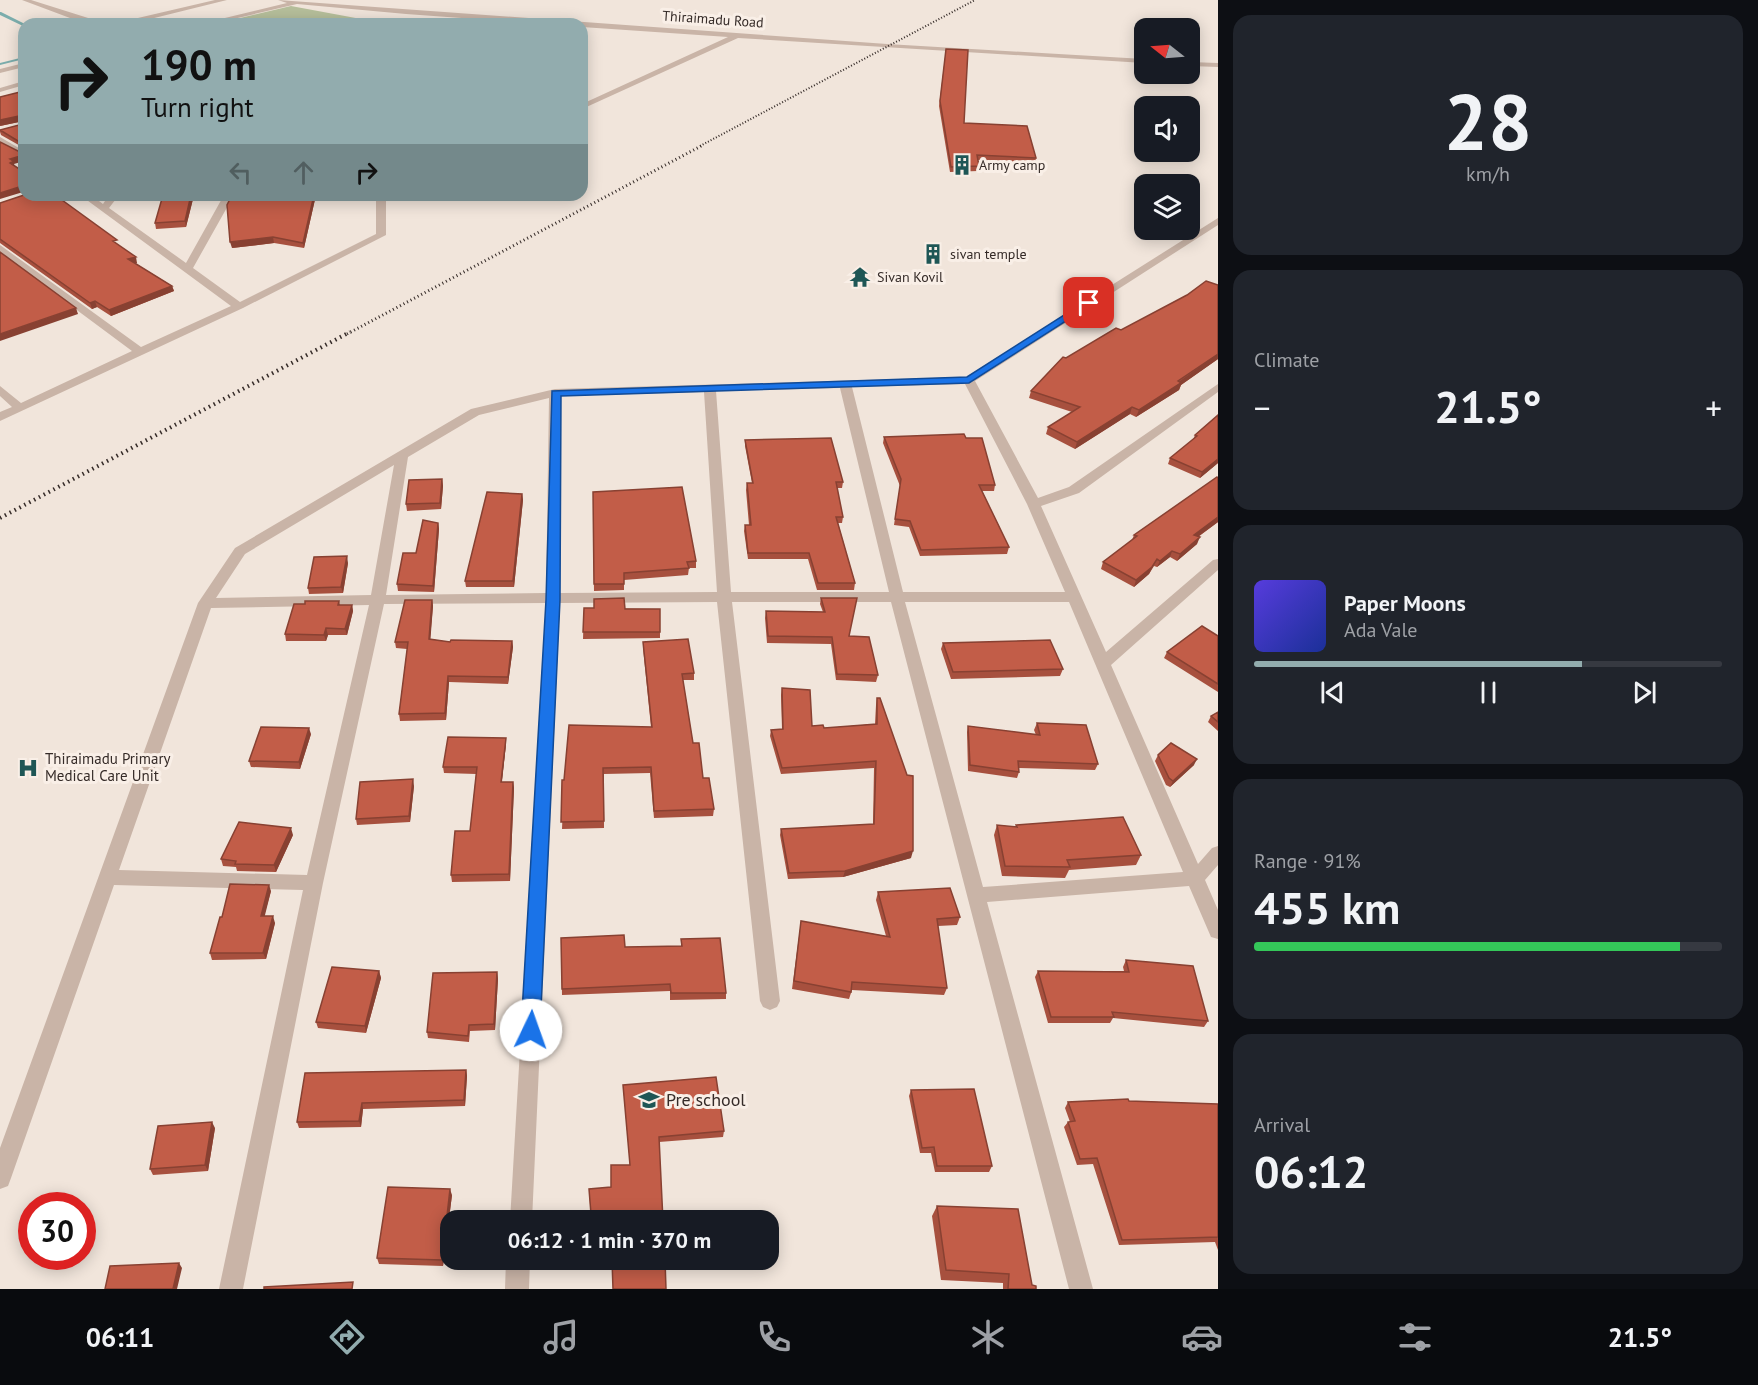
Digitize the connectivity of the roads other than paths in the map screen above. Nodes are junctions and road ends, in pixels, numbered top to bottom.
1 (25, 0) edge
2 (224, 0) edge
3 (281, 0) edge
4 (297, 2) junction
5 (76, 18) edge
6 (147, 18) edge
7 (229, 18) edge
8 (519, 18) edge
9 (588, 23) edge
10 (741, 34) junction
11 (1134, 60) edge
12 (1200, 64) edge
13 (1218, 65) edge
14 (18, 66) edge
15 (0, 71) edge
16 (18, 85) edge
17 (0, 90) edge
18 (588, 104) edge
19 (0, 140) edge
20 (18, 151) edge
21 (93, 201) edge
22 (110, 201) edge
23 (226, 201) edge
24 (381, 201) edge
25 (104, 209) junction
26 (1218, 222) edge
27 (0, 248) edge
28 (188, 269) junction
29 (239, 306) junction
30 (140, 352) junction
31 (969, 380) junction
32 (845, 384) junction
33 (1218, 387) edge
34 (710, 388) junction
35 (0, 390) edge
36 (555, 393) junction
37 (20, 408) junction
38 (0, 417) edge
39 (402, 454) junction
40 (1034, 504) junction
41 (1218, 563) edge
42 (724, 597) junction
43 (897, 597) junction
44 (1073, 597) junction
45 (378, 599) junction
46 (553, 600) junction
47 (205, 603) junction
48 (1103, 663) junction
49 (1218, 853) edge
50 (107, 877) junction
51 (1196, 878) junction
52 (314, 883) junction
53 (976, 895) junction
54 (1218, 931) edge
55 (770, 1001) dead end
56 (0, 1178) edge
57 (521, 1210) edge
58 (518, 1270) edge
59 (231, 1289) edge
60 (517, 1289) edge
61 (1081, 1289) edge

1 - 5 street
2 - 6 street
3 - 4 street, Thiraimadu Road
4 - 7 street
4 - 8 street, Thiraimadu Road
9 - 10 street, Thiraimadu Road
10 - 11 street, Thiraimadu Road
10 - 18 street
12 - 13 street
14 - 15 street
16 - 17 street
19 - 20 street
21 - 25 street
22 - 25 street
23 - 28 street
24 - 29 street
25 - 28 street
26 - 31 street
27 - 30 street
28 - 29 street
29 - 30 street
30 - 37 street
31 - 32 street
31 - 40 street
32 - 34 street
32 - 43 street
33 - 40 street
34 - 36 street
34 - 42 street
35 - 37 street
36 - 39 street
36 - 46 street
37 - 38 street
39 - 45 street
39 - 47 street
40 - 44 street
41 - 48 street
42 - 43 street
42 - 46 street
42 - 55 street
43 - 44 street
43 - 53 street
44 - 48 street
45 - 46 street
45 - 47 street
45 - 52 street
46 - 57 street
47 - 50 street
48 - 51 street
49 - 51 street
50 - 52 street
50 - 56 street
51 - 53 street
51 - 54 street
52 - 59 street
53 - 61 street
58 - 60 street

